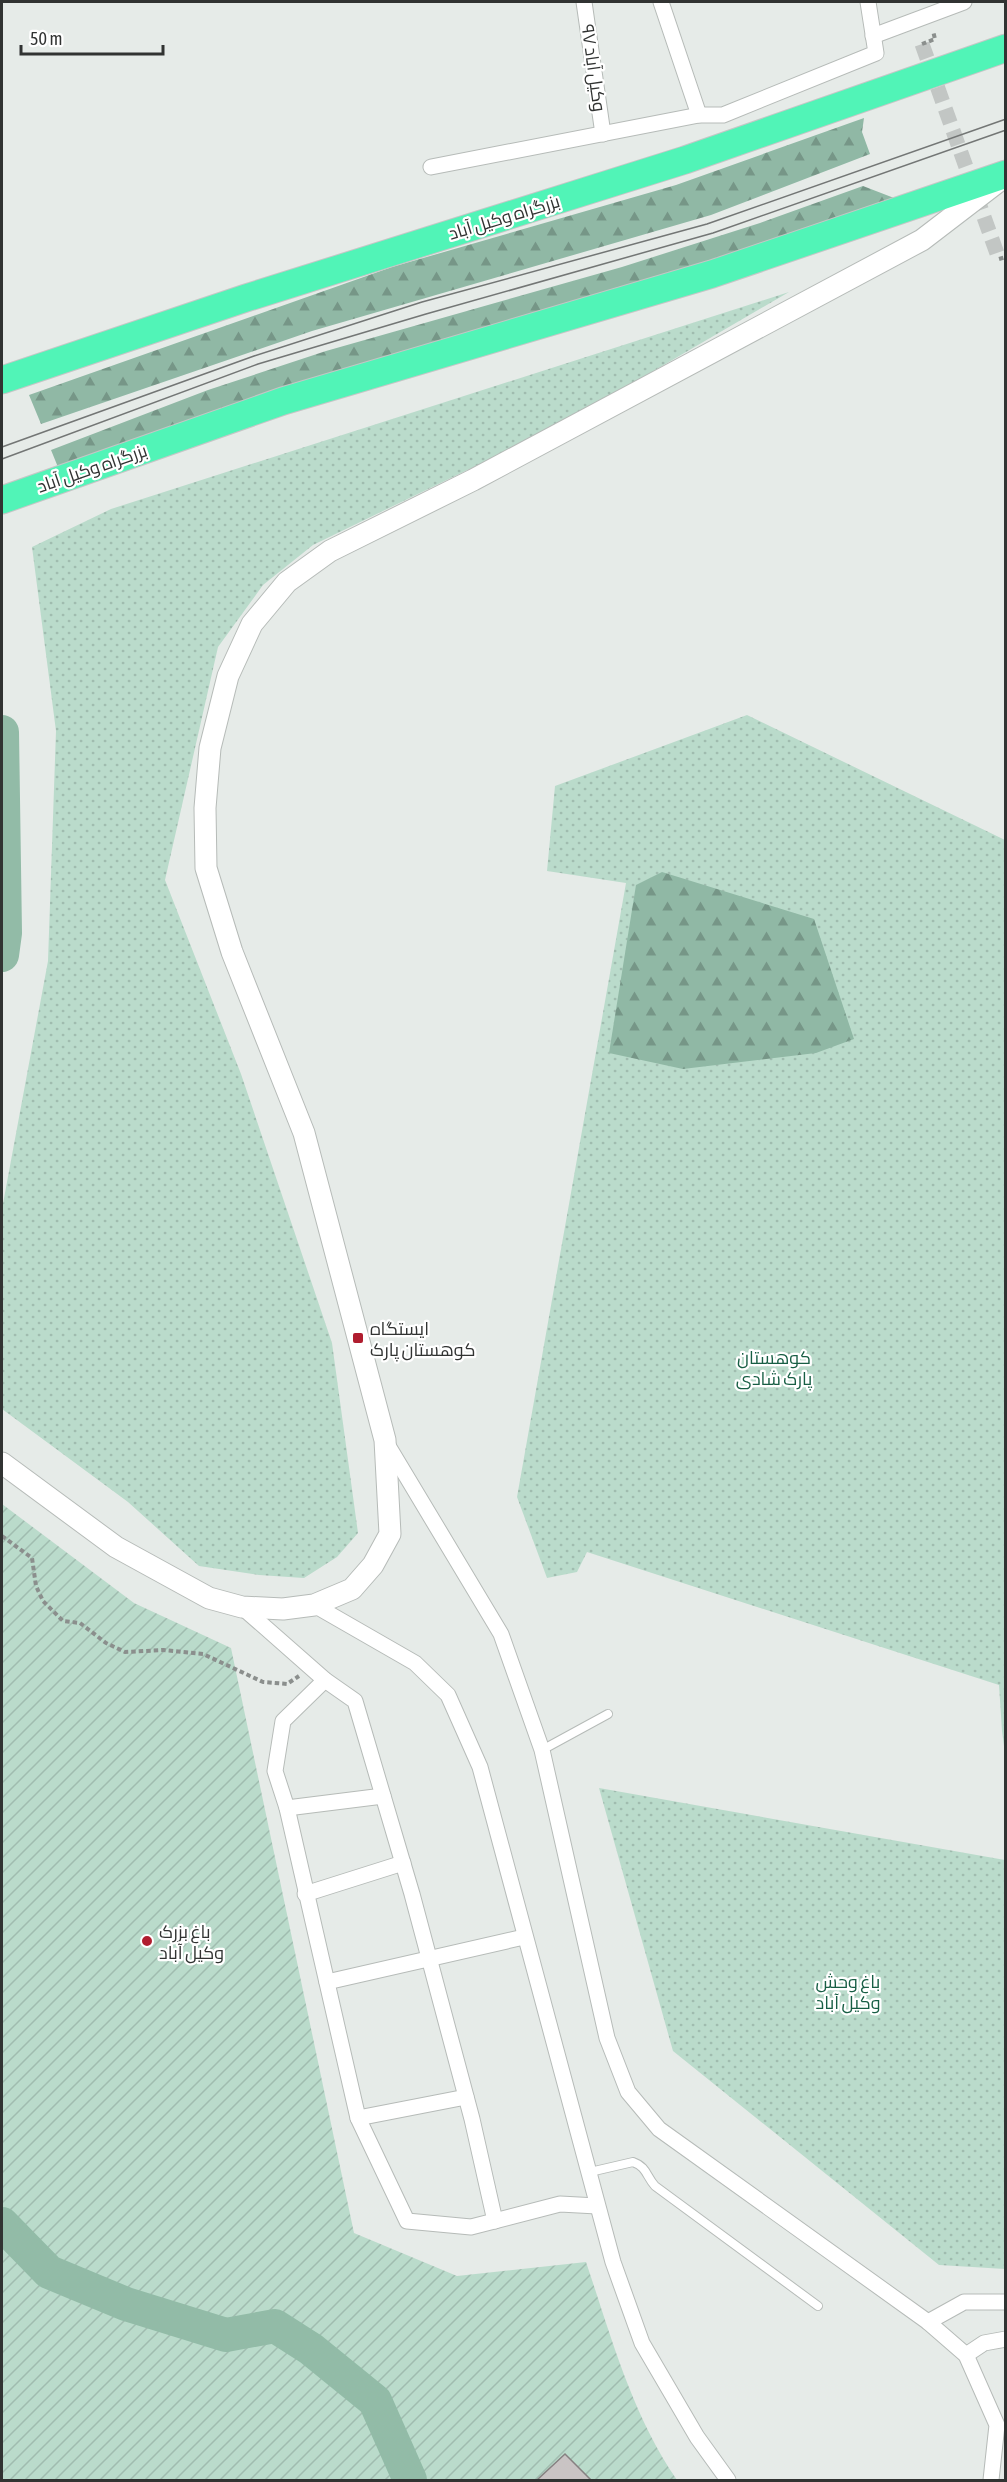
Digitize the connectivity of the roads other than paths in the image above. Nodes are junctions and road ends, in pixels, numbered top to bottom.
1 (584, 2) edge
2 (662, 2) edge
3 (868, 2) edge
4 (964, 2) edge
5 (873, 36) junction
6 (1005, 48) edge
7 (699, 115) junction
8 (603, 134) junction
9 (431, 167) dead end
10 (1005, 175) edge
11 (2, 380) edge
12 (2, 500) edge
13 (385, 1440) junction
14 (2, 1463) edge
15 (314, 1605) junction
16 (242, 1606) junction
17 (325, 1680) junction
18 (608, 1714) dead end
19 (543, 1750) junction
20 (383, 1796) junction
21 (287, 1808) junction
22 (403, 1863) junction
23 (305, 1894) junction
24 (524, 1937) junction
25 (429, 1960) junction
26 (327, 1982) junction
27 (466, 2097) junction
28 (358, 2118) junction
29 (590, 2172) junction
30 (597, 2206) junction
31 (495, 2221) junction
32 (1005, 2302) edge
33 (818, 2306) dead end
34 (928, 2322) junction
35 (1005, 2339) edge
36 (966, 2355) junction
37 (728, 2481) edge
38 (991, 2481) edge

1 - 8 street, وکیل آباد ۹۷
2 - 7 street
3 - 5 street
4 - 5 street
5 - 7 street
6 - 11 highway, بزرگراه وکیل آباد
7 - 8 street
8 - 9 street
10 - 12 highway, بزرگراه وکیل آباد
10 - 13 street
13 - 15 street
13 - 19 street
14 - 16 street
15 - 16 street
15 - 24 street
16 - 17 street
17 - 20 street
17 - 21 street
18 - 19 lane
19 - 34 street
20 - 21 street
20 - 22 street
21 - 23 street
22 - 23 street
22 - 25 street
23 - 26 street
24 - 25 street
24 - 29 street
25 - 26 street
25 - 27 street
26 - 28 street
27 - 28 street
27 - 31 street
28 - 31 street
29 - 30 street
29 - 33 lane
30 - 31 street
30 - 37 street
32 - 34 street
34 - 36 street
35 - 36 street
36 - 38 street

